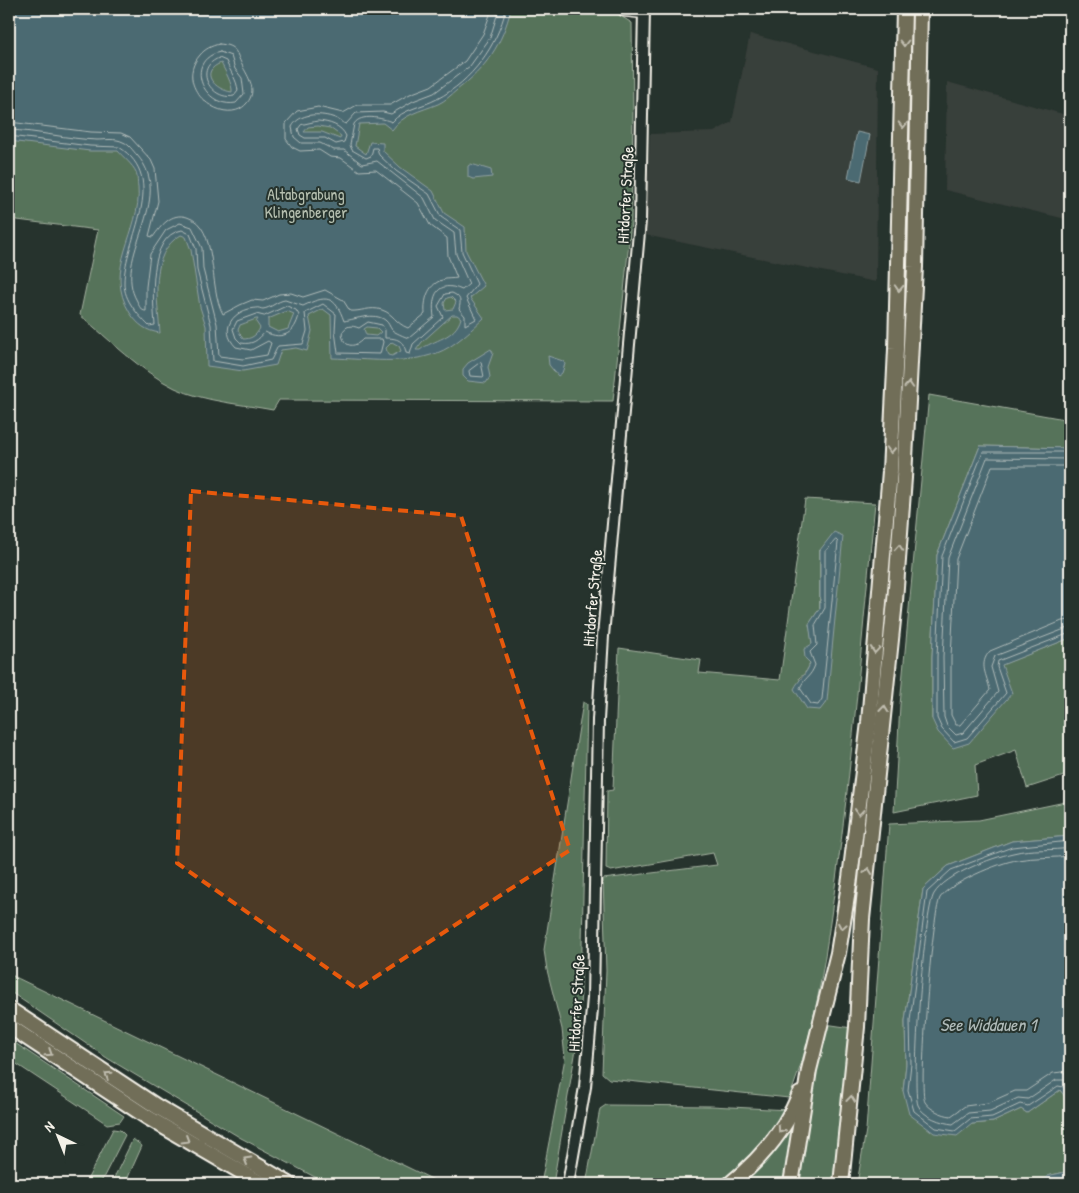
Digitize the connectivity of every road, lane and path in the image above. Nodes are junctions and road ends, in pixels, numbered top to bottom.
1 (621, 9) edge
2 (904, 9) edge
3 (920, 9) edge
4 (643, 11) edge
5 (9, 1009) edge
6 (9, 1026) edge
7 (809, 1070) junction
8 (227, 1165) junction
9 (248, 1184) edge
10 (262, 1184) edge
11 (289, 1184) edge
12 (568, 1184) edge
13 (730, 1184) edge
14 (791, 1184) edge
15 (839, 1184) edge

1 - 4 street, Hitdorfer Straße
2 -> 7 highway
15 -> 3 highway
4 - 12 main road, Hitdorfer Straße
11 -> 5 highway
6 -> 8 highway
7 -> 13 highway
7 - 14 highway
8 - 9 highway
8 - 10 highway

